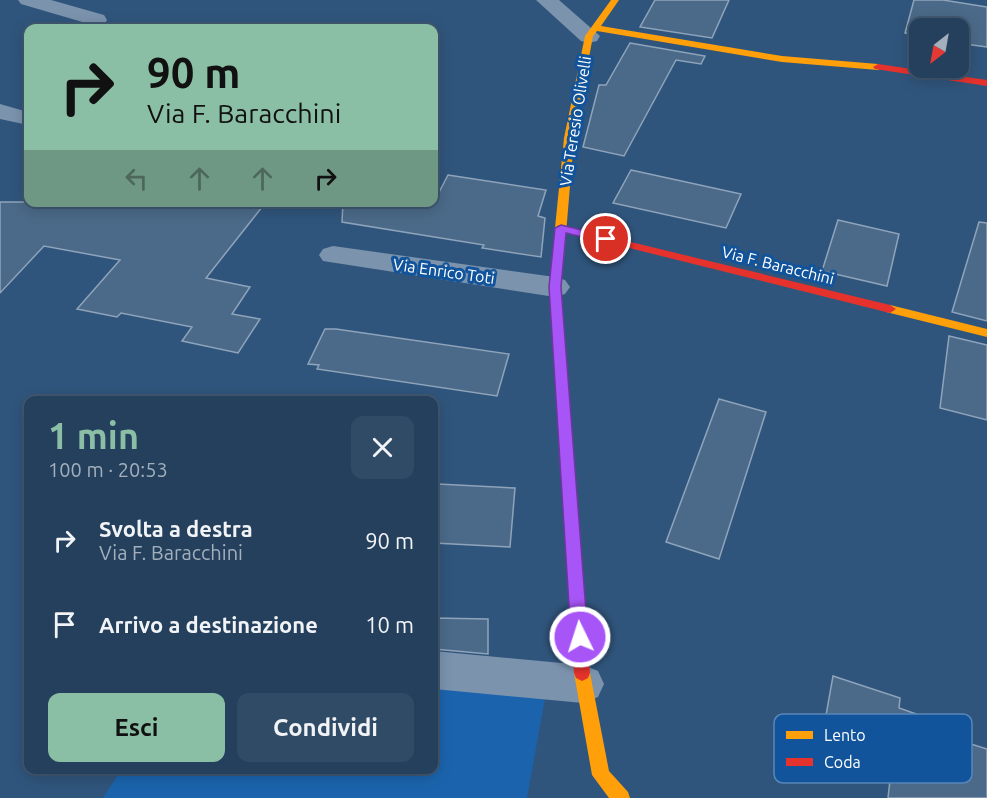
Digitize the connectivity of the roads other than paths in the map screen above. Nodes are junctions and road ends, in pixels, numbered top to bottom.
1 (28, 0) edge
2 (546, 0) edge
3 (615, 0) edge
4 (96, 20) dead end
5 (592, 32) junction
6 (987, 83) edge
7 (0, 111) edge
8 (24, 119) edge
9 (561, 228) junction
10 (333, 255) dead end
11 (555, 287) junction
12 (987, 333) edge
13 (438, 670) edge
14 (583, 684) junction
15 (605, 790) edge

1 - 4 street
2 - 5 street
3 - 5 street, Via Teresio Olivelli
5 - 6 street
5 - 9 street, Via Teresio Olivelli
7 - 8 street
9 - 11 street, Via Teresio Olivelli
9 - 12 street, Via F. Baracchini
10 - 11 street, Via Enrico Toti
11 - 14 street, Via Teresio Olivelli
13 - 14 street
14 - 15 street, Via Teresio Olivelli

